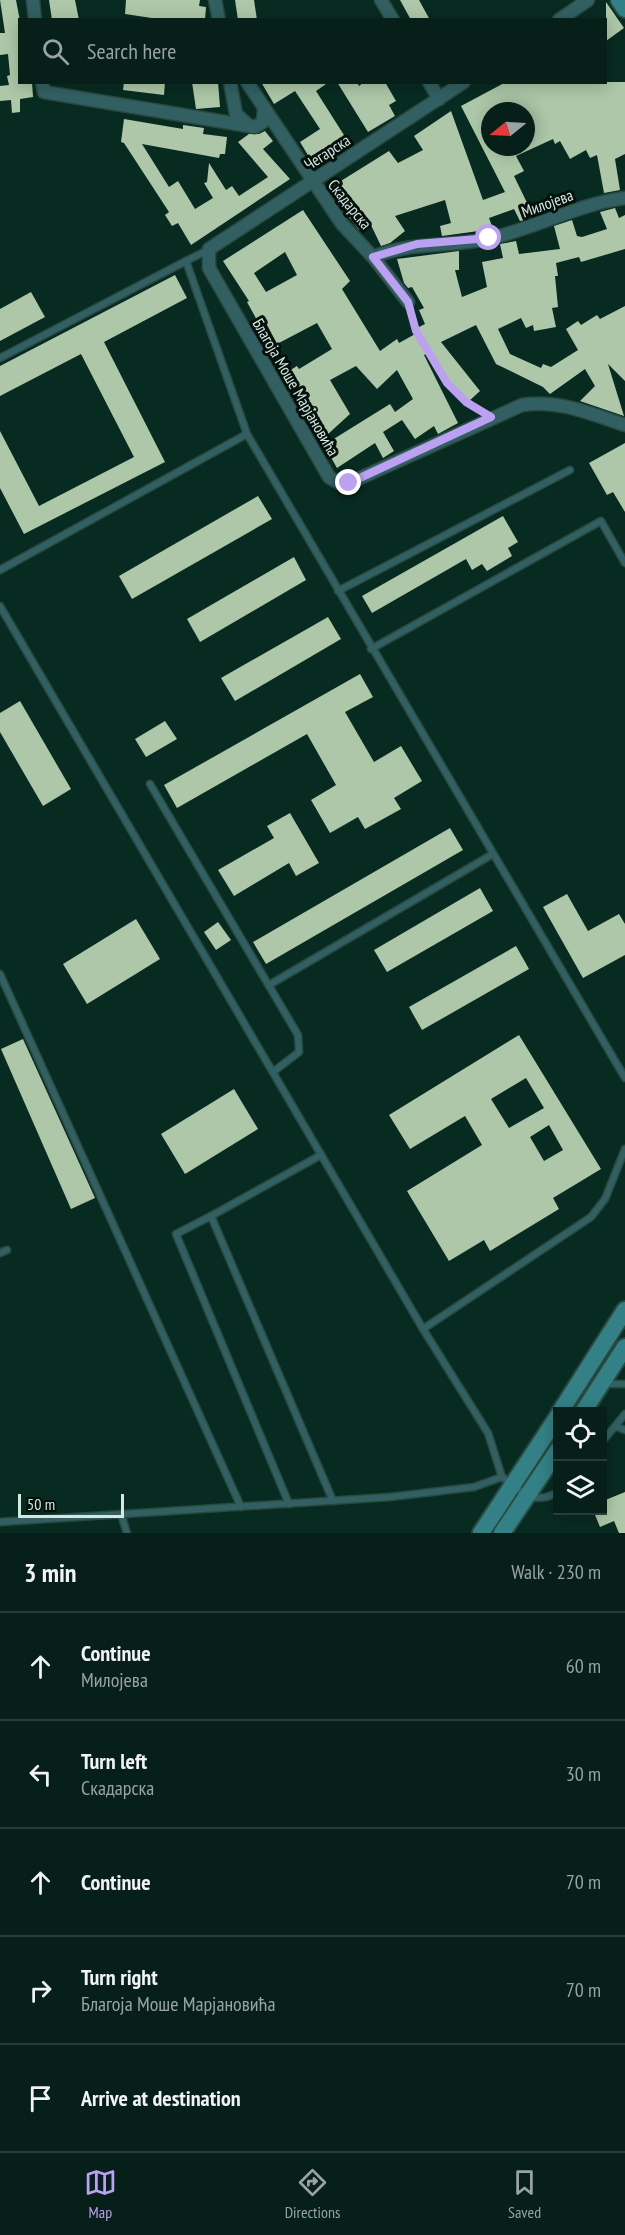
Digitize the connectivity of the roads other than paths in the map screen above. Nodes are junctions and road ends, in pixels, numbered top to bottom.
1 (33, 0) edge
2 (215, 0) edge
3 (381, 0) edge
4 (588, 0) edge
5 (619, 0) edge
6 (625, 9) edge
7 (35, 18) edge
8 (219, 18) edge
9 (392, 18) edge
10 (562, 18) edge
11 (230, 84) edge
12 (248, 84) edge
13 (430, 84) edge
14 (461, 84) edge
15 (43, 87) edge
16 (439, 99) junction
17 (264, 109) junction
18 (249, 126) junction
19 (311, 182) junction
20 (625, 198) edge
21 (209, 249) junction
22 (373, 257) junction
23 (186, 261) junction
24 (408, 302) road end
25 (0, 358) edge
26 (625, 425) edge
27 (247, 434) junction
28 (570, 470) dead end
29 (625, 563) edge
30 (0, 570) edge
31 (338, 591) junction
32 (0, 606) edge
33 (371, 649) junction
34 (150, 784) dead end
35 (493, 854) junction
36 (0, 974) edge
37 (269, 985) junction
38 (273, 1072) junction
39 (625, 1078) edge
40 (625, 1149) edge
41 (321, 1155) junction
42 (211, 1216) junction
43 (625, 1310) edge
44 (423, 1329) junction
45 (625, 1347) edge
46 (601, 1384) junction
47 (625, 1384) edge
48 (563, 1407) edge
49 (586, 1407) edge
50 (625, 1414) edge
51 (553, 1422) edge
52 (616, 1427) junction
53 (625, 1430) edge
54 (607, 1437) edge
55 (553, 1457) edge
56 (507, 1481) junction
57 (553, 1494) edge
58 (527, 1496) junction
59 (333, 1501) junction
60 (289, 1504) junction
61 (241, 1507) junction
62 (121, 1514) junction
63 (0, 1522) edge
64 (127, 1533) edge
65 (481, 1533) edge
66 (502, 1533) edge

1 - 7 street
2 - 8 street
3 - 9 street
4 - 10 street
5 - 6 main road
11 - 18 street
12 - 17 street, Скадарска
13 - 16 street
14 - 16 street, Чегарска
15 - 18 street
16 - 19 street, Чегарска
17 - 18 street
17 - 19 street, Скадарска
19 - 21 street, Чегарска
19 - 22 street, Скадарска
20 - 22 street, Милојева
21 - 23 lane
21 - 26 street, Благоја Моше Марјановића
22 - 24 street, Скадарска
23 - 25 lane
23 - 27 lane
27 - 30 lane
27 - 31 lane
28 - 31 lane
29 - 33 lane
31 - 33 lane
32 - 38 lane
33 - 35 lane
34 - 37 lane
35 - 37 lane
35 - 39 lane
36 - 61 lane
37 - 38 lane
38 - 41 lane
40 - 44 lane
41 - 42 lane
41 - 44 lane
42 - 59 lane
42 - 60 lane
43 - 48 main road
44 - 56 lane
45 - 46 main road
46 - 47 lane
46 - 49 main road
50 - 52 lane
51 - 56 main road
52 - 53 lane
52 - 54 lane
55 - 58 main road
56 - 58 lane
56 - 59 lane
56 - 65 main road
57 - 58 lane
58 - 66 main road
59 - 60 lane
60 - 61 lane
61 - 62 lane
62 - 63 lane
62 - 64 lane

